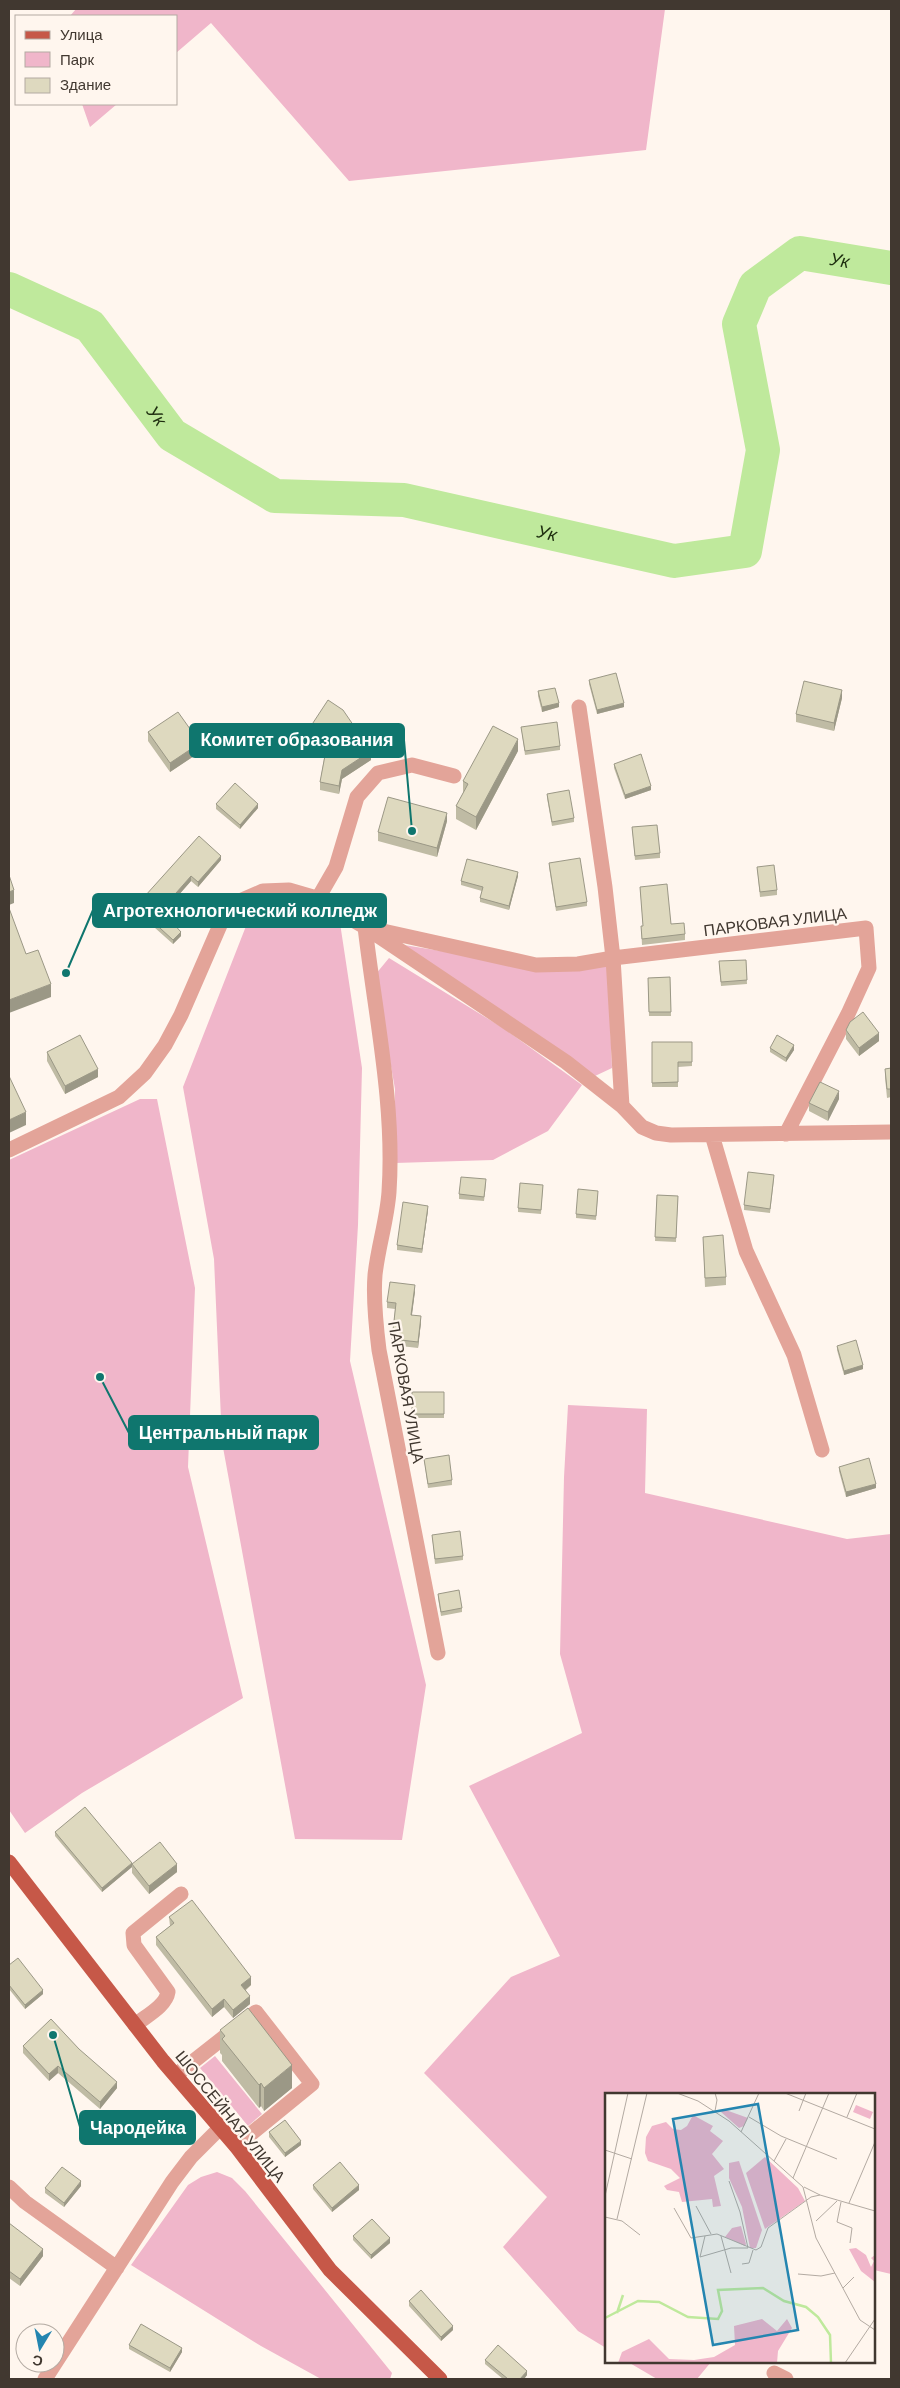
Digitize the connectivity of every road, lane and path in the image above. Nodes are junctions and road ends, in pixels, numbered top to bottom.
1 (579, 706) dead end
2 (454, 776) dead end
3 (318, 900) junction
4 (365, 927) junction
5 (613, 958) junction
6 (622, 1106) junction
7 (891, 1132) edge
8 (786, 1134) junction
9 (712, 1135) junction
10 (9, 1150) edge
11 (822, 1450) dead end
12 (438, 1653) dead end
13 (9, 1862) edge
14 (181, 1894) dead end
15 (135, 2025) junction
16 (176, 2075) junction
17 (220, 2128) junction
18 (236, 2146) junction
19 (9, 2187) edge
20 (118, 2268) junction
21 (45, 2379) edge
22 (440, 2379) edge

1 - 5 street
2 - 3 street
3 - 4 street, ПАРКОВАЯ УЛИЦА
3 - 10 street, ПАРКОВАЯ УЛИЦА
4 - 5 street, ПАРКОВАЯ УЛИЦА
4 - 6 street, ПАРКОВАЯ УЛИЦА
4 - 12 street, ПАРКОВАЯ УЛИЦА
5 - 6 street
5 - 8 street, ПАРКОВАЯ УЛИЦА
6 - 9 street, ПАРКОВАЯ УЛИЦА
7 - 8 street, ПАРКОВАЯ УЛИЦА
8 - 9 street, ПАРКОВАЯ УЛИЦА
9 - 11 street
13 - 15 main road, ШОССЕЙНАЯ УЛИЦА
14 - 15 street
15 - 16 main road, ШОССЕЙНАЯ УЛИЦА
16 - 17 main road, ШОССЕЙНАЯ УЛИЦА
16 - 18 street
17 - 18 main road, ШОССЕЙНАЯ УЛИЦА
17 - 20 street
18 - 22 main road, ШОССЕЙНАЯ УЛИЦА
19 - 20 street
20 - 21 street

